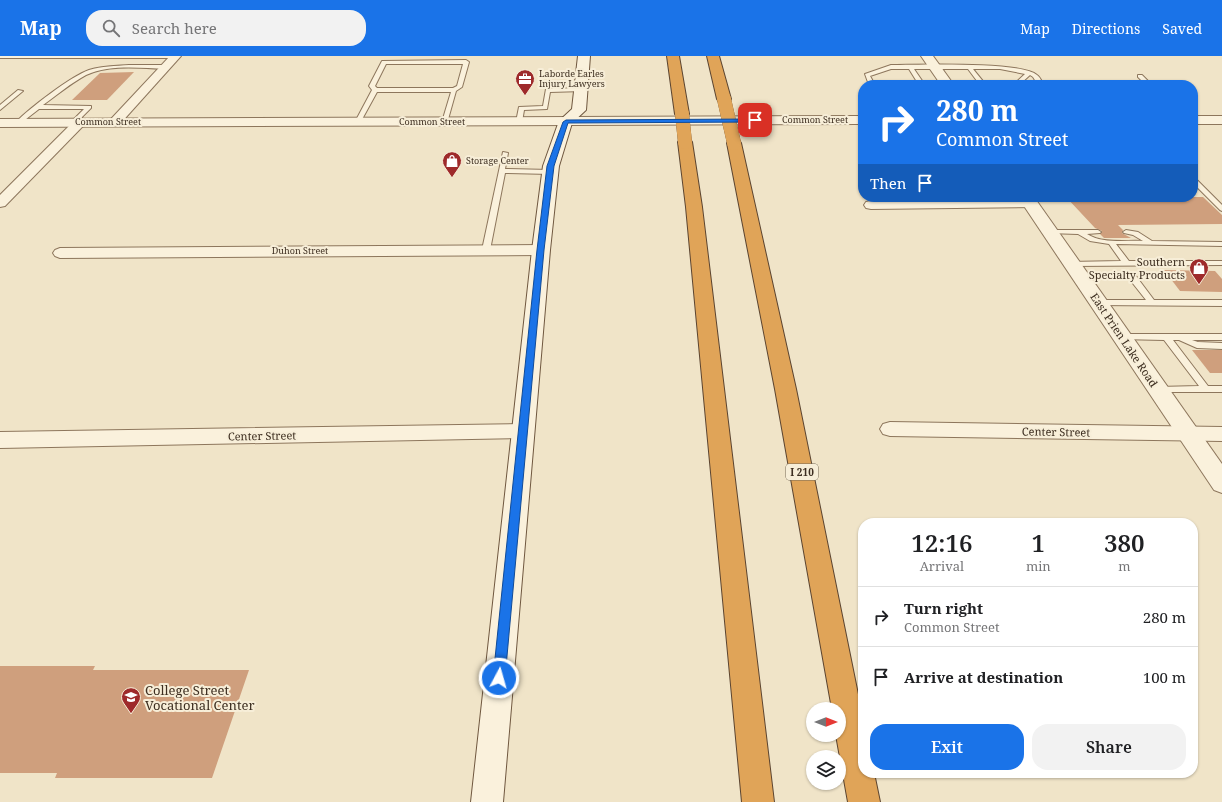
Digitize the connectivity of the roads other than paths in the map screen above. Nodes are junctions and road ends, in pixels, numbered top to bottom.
1 (176, 56) edge
2 (584, 56) edge
3 (661, 56) edge
4 (674, 56) edge
5 (713, 56) edge
6 (927, 56) edge
7 (0, 57) edge
8 (166, 67) junction
9 (911, 67) junction
10 (969, 67) junction
11 (936, 68) junction
12 (1029, 73) junction
13 (1140, 76) dead end
14 (870, 80) edge
15 (919, 80) edge
16 (944, 80) edge
17 (979, 80) edge
18 (1021, 80) edge
19 (1038, 80) edge
20 (1144, 80) edge
21 (375, 90) junction
22 (454, 90) junction
23 (581, 90) junction
24 (20, 91) dead end
25 (679, 97) junction
26 (0, 108) edge
27 (39, 108) junction
28 (858, 120) edge
29 (1198, 120) edge
30 (1222, 120) edge
31 (0, 122) edge
32 (19, 122) junction
33 (77, 122) junction
34 (115, 122) junction
35 (358, 122) junction
36 (445, 122) junction
37 (519, 122) junction
38 (566, 122) junction
39 (505, 153) dead end
40 (502, 171) junction
41 (550, 172) junction
42 (1198, 184) edge
43 (1198, 189) edge
44 (1203, 189) junction
45 (965, 202) edge
46 (1029, 202) edge
47 (0, 203) edge
48 (871, 205) dead end
49 (1222, 209) edge
50 (1050, 232) junction
51 (1079, 232) junction
52 (1098, 232) dead end
53 (1126, 232) dead end
54 (1111, 242) junction
55 (1150, 242) junction
56 (1222, 244) edge
57 (486, 250) junction
58 (540, 250) junction
59 (60, 253) dead end
60 (1222, 263) edge
61 (1072, 264) junction
62 (1128, 264) junction
63 (1130, 274) dead end
64 (1222, 302) edge
65 (1098, 303) junction
66 (1152, 303) junction
67 (1122, 337) junction
68 (1166, 337) junction
69 (1178, 337) junction
70 (1222, 337) edge
71 (1222, 346) edge
72 (1206, 389) junction
73 (1222, 389) edge
74 (1158, 390) junction
75 (890, 429) dead end
76 (523, 431) junction
77 (1189, 434) junction
78 (1222, 434) edge
79 (0, 440) edge
80 (1222, 482) edge
81 (858, 770) edge
82 (859, 778) edge
83 (487, 802) edge
84 (758, 802) edge
85 (864, 802) edge

1 - 7 lane
1 - 8 street
2 - 23 street
3 - 25 highway
4 - 25 highway
5 - 81 highway, I 210, bridge
6 - 11 street
8 - 27 lane
8 - 34 street
9 - 11 lane
9 - 14 lane
9 - 15 lane
10 - 11 lane
10 - 12 lane
10 - 17 lane
11 - 16 street
12 - 18 lane
12 - 19 lane
13 - 20 lane
21 - 22 lane
21 - 22 lane
21 - 35 lane
22 - 36 lane
23 - 37 lane
23 - 38 street
24 - 26 lane
25 - 84 highway, bridge
27 - 32 lane
27 - 33 lane
28 - 38 street, Common Street
29 - 30 street
31 - 32 street, Common Street
32 - 33 street, Common Street
33 - 34 street, Common Street
33 - 47 street
34 - 35 street, Common Street
35 - 36 street, Common Street
36 - 37 street, Common Street
37 - 38 street, Common Street
38 - 41 street
39 - 40 lane
40 - 41 lane
40 - 57 lane
41 - 58 street
42 - 44 lane
43 - 44 lane
44 - 49 lane
45 - 48 street
46 - 50 street, East Prien Lake Road
50 - 51 lane
50 - 61 street, East Prien Lake Road
51 - 52 lane
51 - 54 lane
53 - 55 lane
54 - 55 lane
54 - 62 lane
55 - 56 lane
57 - 58 street, Duhon Street
57 - 59 street, Duhon Street
58 - 76 street
60 - 62 lane
61 - 62 lane
61 - 65 street, East Prien Lake Road
63 - 66 lane
64 - 66 lane
65 - 66 lane
65 - 67 street, East Prien Lake Road
67 - 68 lane
67 - 74 street, East Prien Lake Road
68 - 69 lane
68 - 72 lane
69 - 70 lane
69 - 71 lane
72 - 73 lane
72 - 74 lane
74 - 77 street, East Prien Lake Road
75 - 77 street, Center Street
76 - 79 street, Center Street
76 - 83 street
77 - 78 street, Center Street
77 - 80 street, East Prien Lake Road
82 - 85 highway, I 210, bridge

